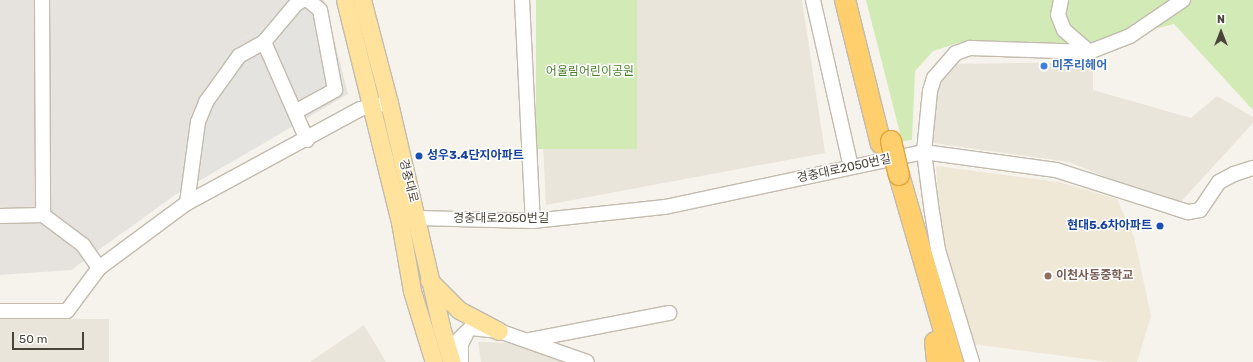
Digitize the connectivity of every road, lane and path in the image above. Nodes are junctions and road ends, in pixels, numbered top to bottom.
1 (42, 0) edge
2 (303, 0) edge
3 (308, 0) edge
4 (345, 0) edge
5 (362, 0) edge
6 (522, 0) edge
7 (814, 0) edge
8 (845, 0) edge
9 (858, 0) edge
10 (1061, 0) edge
11 (1183, 0) edge
12 (264, 42) junction
13 (1089, 52) junction
14 (389, 103) junction
15 (369, 106) junction
16 (295, 112) junction
17 (307, 140) junction
18 (886, 143) junction
19 (924, 152) junction
20 (851, 168) junction
21 (1253, 168) edge
22 (894, 176) junction
23 (187, 203) junction
24 (43, 215) junction
25 (0, 216) edge
26 (417, 218) junction
27 (533, 221) junction
28 (400, 222) junction
29 (99, 268) junction
30 (429, 280) junction
31 (0, 311) edge
32 (669, 313) dead end
33 (499, 331) junction
34 (467, 332) junction
35 (528, 340) junction
36 (935, 342) junction
37 (450, 356) edge
38 (433, 362) edge
39 (461, 362) edge
40 (587, 362) edge
41 (937, 362) edge
42 (940, 362) edge
43 (953, 362) edge
44 (972, 362) edge

1 - 24 street
2 - 12 street
3 - 16 street
4 - 15 main road, 경충대로
5 - 14 main road, 경충대로
6 - 27 street
7 - 20 street
8 - 18 highway
9 - 18 highway
10 - 13 street
11 - 13 street
12 - 16 street
12 - 23 street
13 - 19 street
14 - 15 street
14 - 26 main road, 경충대로
15 - 17 street
15 - 28 main road, 경충대로
16 - 17 street
17 - 23 street
18 - 22 highway
19 - 20 street, 경충대로2050번길
19 - 21 street
19 - 44 street
20 - 27 street, 경충대로2050번길
22 - 36 highway
22 - 43 highway
23 - 29 street
24 - 25 street
24 - 29 street
26 - 27 street, 경충대로2050번길
26 - 28 street, 경충대로2050번길
26 - 30 main road, 경충대로
28 - 38 main road, 경충대로
29 - 31 street
30 - 33 main road
30 - 37 main road, 경충대로
32 - 35 street
33 - 34 street
33 - 35 street
34 - 37 street
34 - 39 street
35 - 40 street
36 - 41 highway
36 - 42 highway
37 - 38 main road

